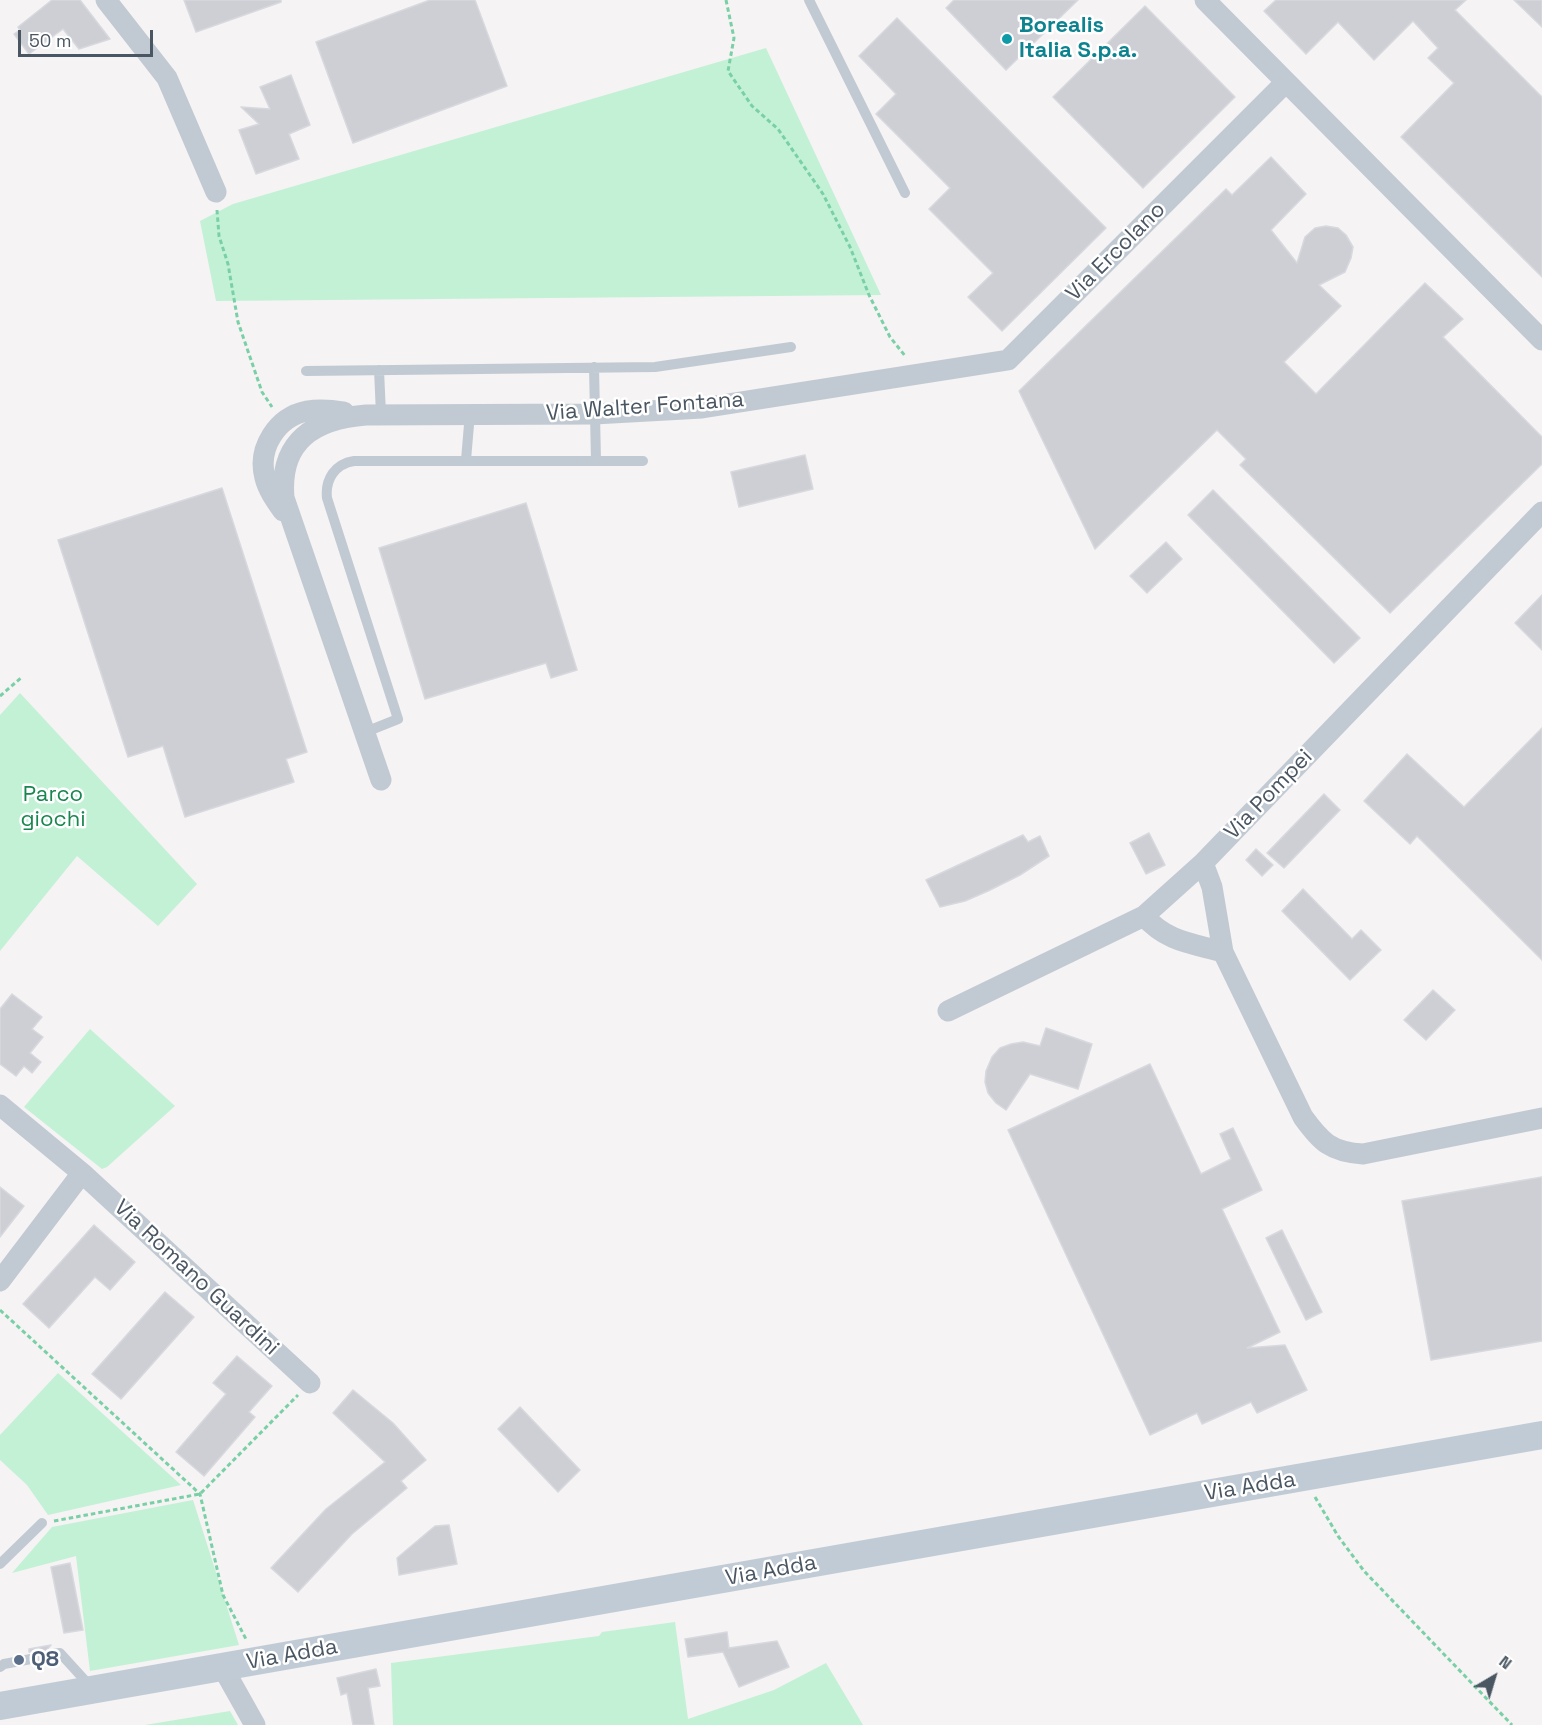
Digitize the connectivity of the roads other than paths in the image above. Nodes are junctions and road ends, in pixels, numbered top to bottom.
1 (106, 0) edge
2 (810, 0) edge
3 (1205, 0) edge
4 (1286, 82) junction
5 (216, 192) road end
6 (905, 193) dead end
7 (1542, 340) edge
8 (791, 347) dead end
9 (594, 367) junction
10 (379, 370) junction
11 (306, 371) dead end
12 (921, 373) joint
13 (470, 413) junction
14 (374, 414) junction
15 (594, 414) junction
16 (466, 460) junction
17 (596, 461) junction
18 (643, 461) dead end
19 (1542, 512) edge
20 (294, 530) junction
21 (363, 733) junction
22 (381, 780) dead end
23 (1203, 862) junction
24 (1143, 916) junction
25 (1223, 952) junction
26 (948, 1011) dead end
27 (0, 1105) edge
28 (1542, 1118) edge
29 (82, 1173) junction
30 (0, 1281) edge
31 (310, 1383) road end
32 (1542, 1435) edge
33 (42, 1523) road end
34 (0, 1564) edge
35 (53, 1654) dead end
36 (30, 1659) dead end
37 (0, 1667) edge
38 (223, 1668) junction
39 (94, 1690) junction
40 (0, 1706) edge
41 (255, 1725) edge

1 - 5 street
2 - 6 lane
3 - 4 street
4 - 7 street
4 - 12 street, Via Ercolano
8 - 9 lane
9 - 10 lane
9 - 15 lane
10 - 11 lane
10 - 14 lane
12 - 15 street, Via Walter Fontana
13 - 14 street, Via Walter Fontana
13 - 15 street, Via Walter Fontana
13 - 16 lane
14 - 20 street, Via Walter Fontana
14 - 20 street, Via Walter Fontana
15 - 17 lane
16 - 17 lane
16 - 21 lane
17 - 18 lane
19 - 23 street, Via Pompei
20 - 21 street, Via Walter Fontana
21 - 22 street, Via Walter Fontana
23 - 24 street, Via Pompei
23 - 25 street
24 - 25 street
24 - 26 street, Via Pompei
25 - 28 street
27 - 29 street, Via Romano Guardini
29 - 30 street
29 - 31 street, Via Romano Guardini
32 - 38 main road, Via Adda
33 - 34 lane
35 - 39 lane
36 - 37 lane
38 - 39 main road, Via Adda
38 - 41 street
39 - 40 main road, Via Adda

